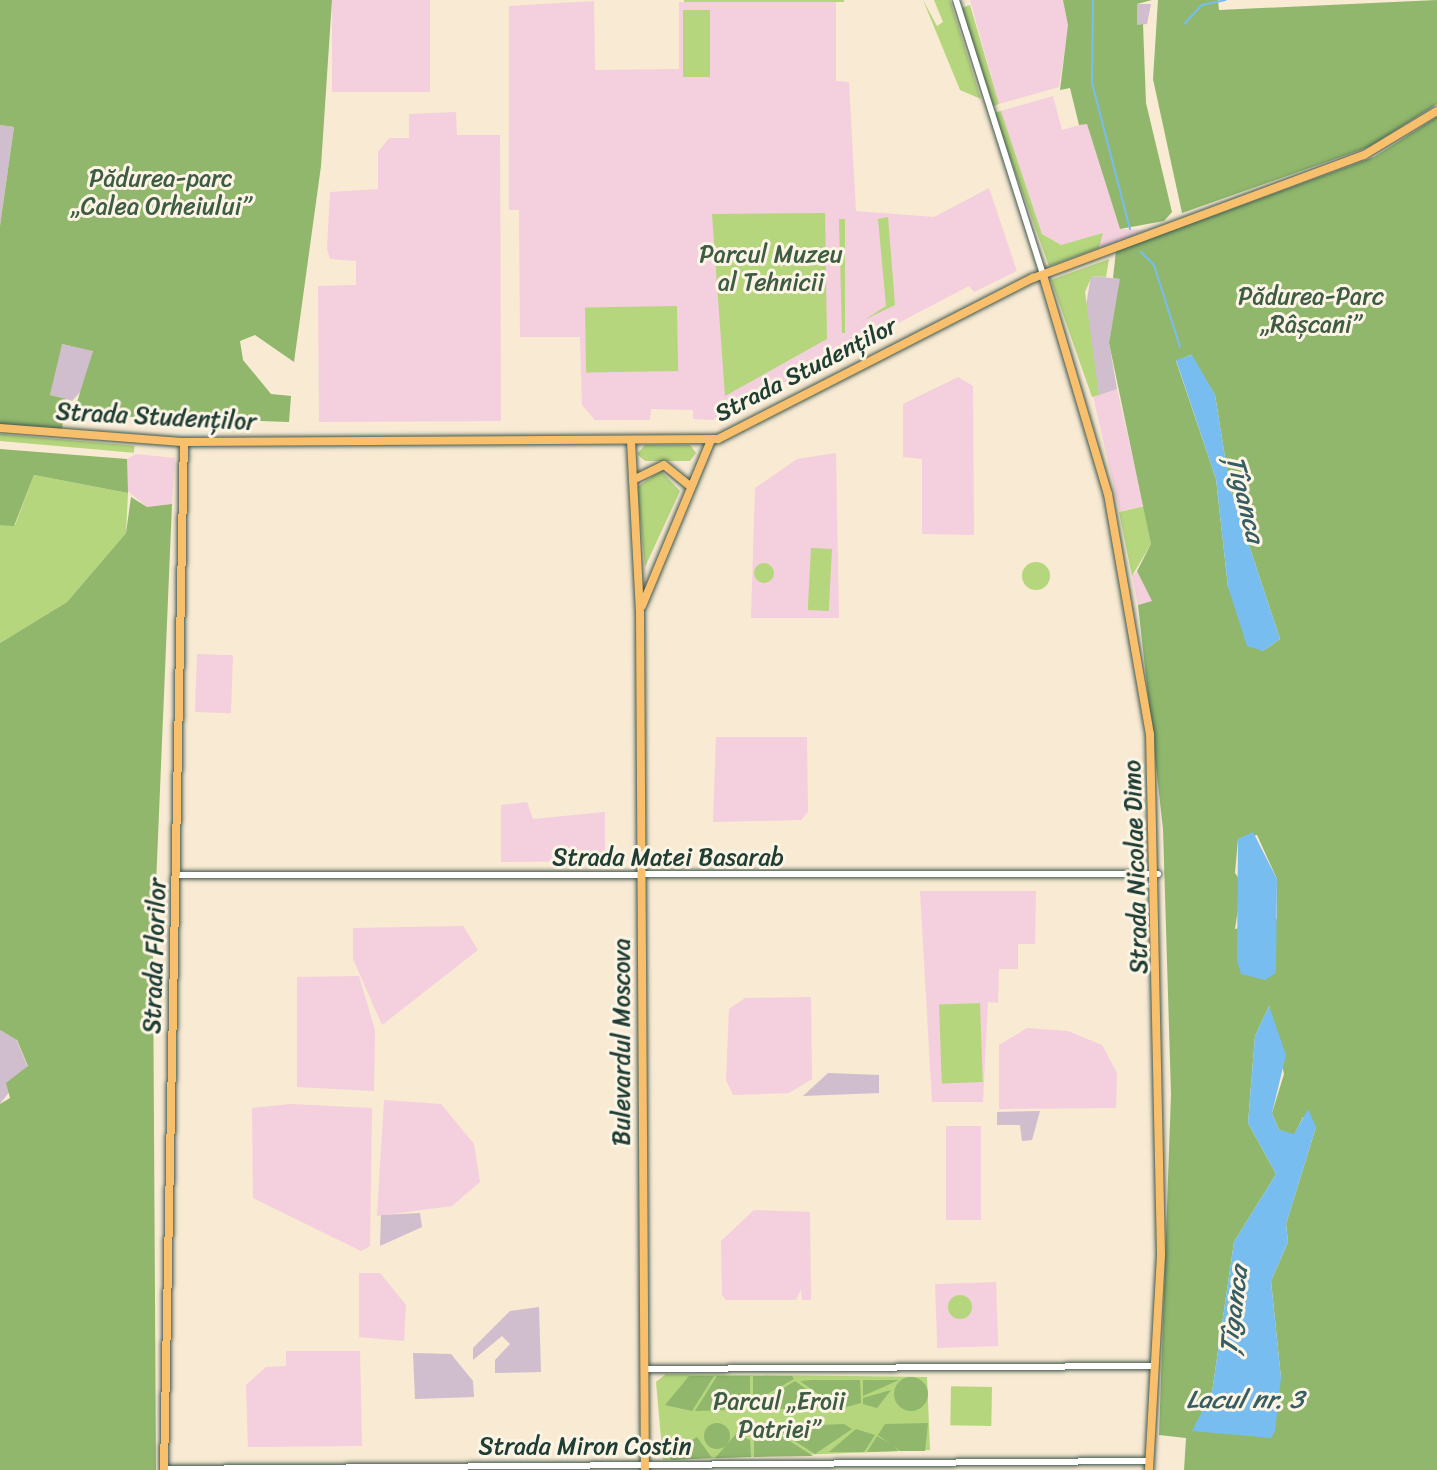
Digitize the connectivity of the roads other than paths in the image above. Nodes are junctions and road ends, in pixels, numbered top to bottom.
1 (956, 0) edge
2 (1437, 111) edge
3 (1043, 275) junction
4 (0, 428) edge
5 (711, 440) junction
6 (631, 441) junction
7 (184, 442) junction
8 (632, 481) junction
9 (689, 485) junction
10 (634, 563) junction
11 (654, 568) junction
12 (640, 614) junction
13 (1158, 874) junction
14 (177, 875) junction
15 (642, 876) junction
16 (1154, 1366) junction
17 (644, 1369) junction
18 (1149, 1466) edge
19 (645, 1467) edge
20 (164, 1470) edge

1 - 3 street
2 - 3 main road, Strada Studenților
3 - 5 main road, Strada Studenților
3 - 13 main road, Strada Nicolae Dimo
4 - 7 main road, Strada Studenților
5 - 6 main road, Strada Studenților
5 - 9 main road, Bulevardul Moscova
6 - 7 main road, Strada Studenților
6 - 8 main road, Bulevardul Moscova
7 - 14 main road, Strada Florilor
8 - 9 main road
8 - 10 main road, Bulevardul Moscova
9 - 11 main road, Bulevardul Moscova
10 - 11 main road
10 - 12 main road, Bulevardul Moscova
11 - 12 main road, Bulevardul Moscova
12 - 15 main road, Bulevardul Moscova
13 - 15 street, Strada Matei Basarab
13 - 16 main road, Strada Nicolae Dimo
14 - 15 street, Strada Matei Basarab
14 - 20 main road, Strada Florilor
15 - 17 main road, Bulevardul Moscova
16 - 17 street
16 - 18 main road, Strada Nicolae Dimo
17 - 19 main road, Bulevardul Moscova
18 - 19 street, Strada Miron Costin
19 - 20 street, Strada Miron Costin

